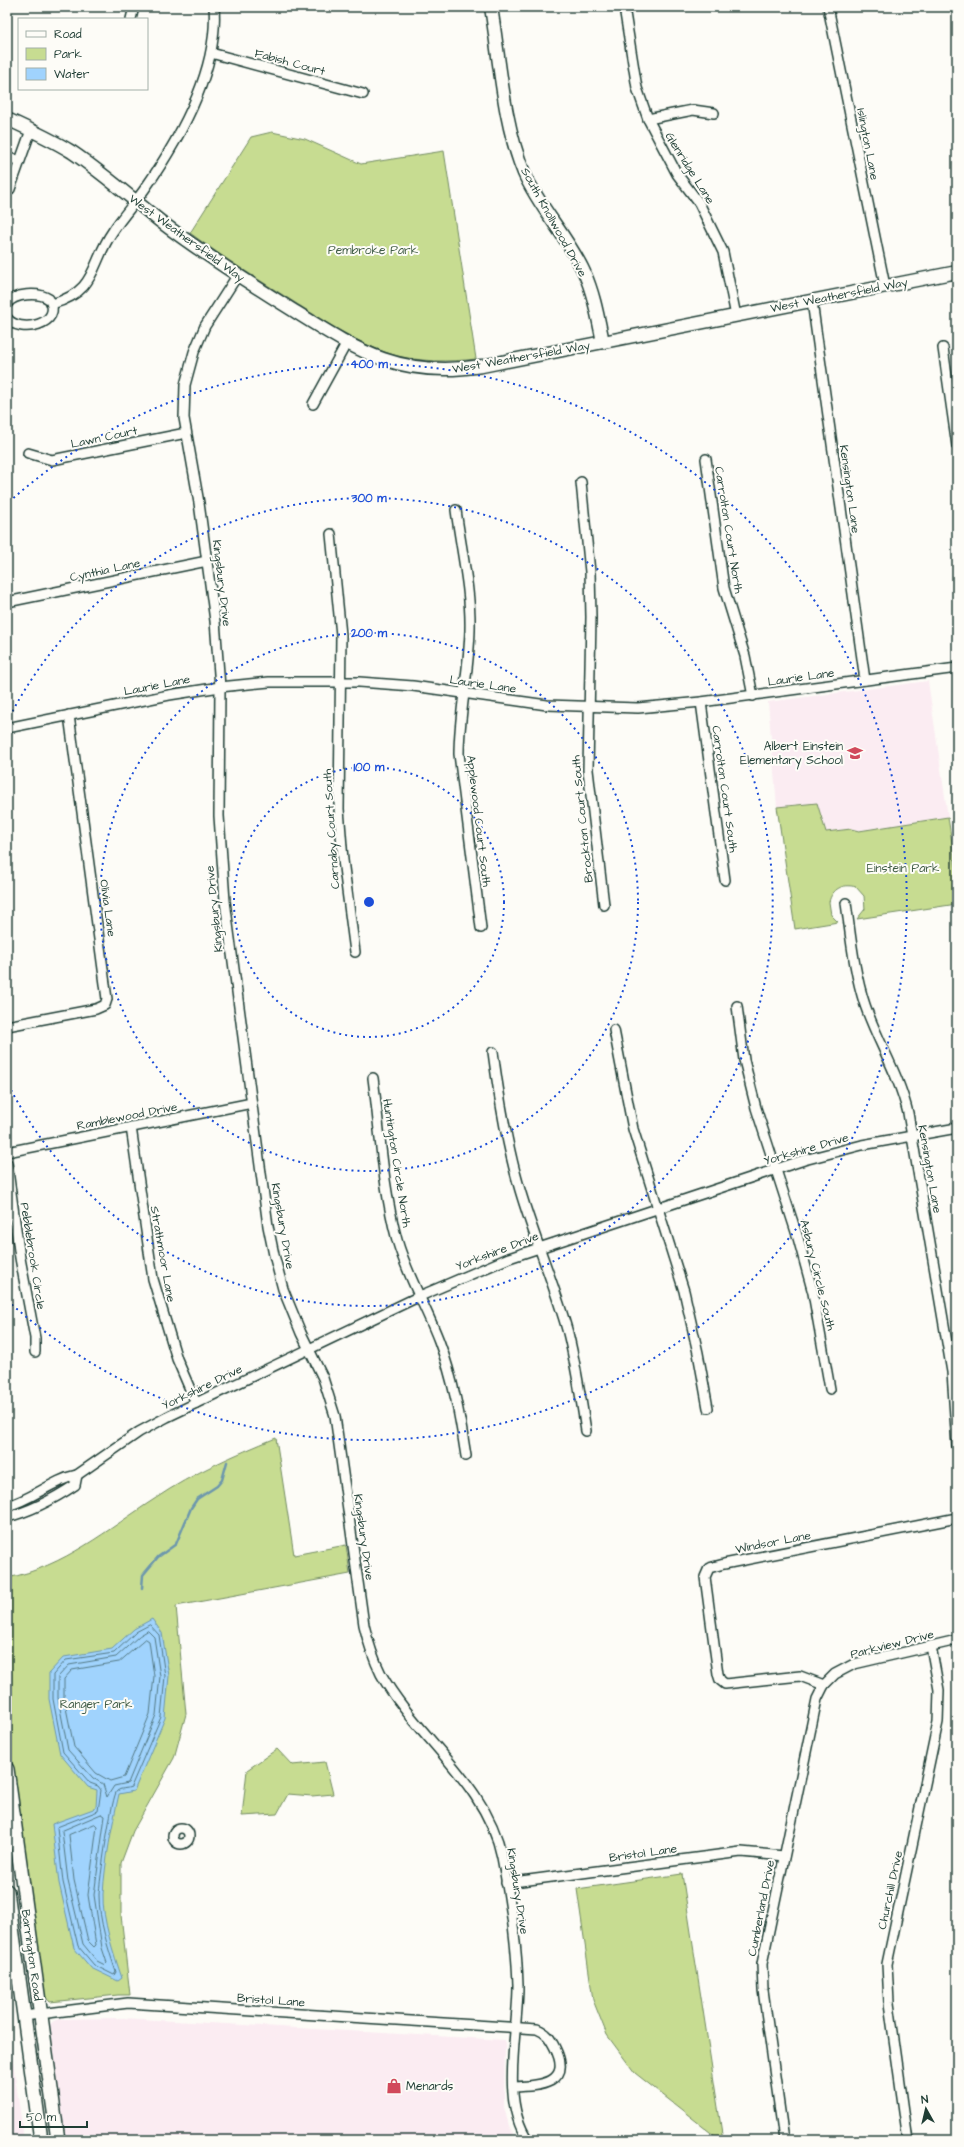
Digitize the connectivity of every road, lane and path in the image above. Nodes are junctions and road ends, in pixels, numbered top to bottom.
1 (134, 7) edge
2 (214, 7) edge
3 (491, 7) edge
4 (624, 7) edge
5 (828, 7) edge
6 (131, 18) edge
7 (211, 53) junction
8 (363, 94) dead end
9 (714, 113) dead end
10 (648, 119) junction
11 (7, 120) edge
12 (31, 130) junction
13 (7, 156) edge
14 (19, 161) junction
15 (7, 192) edge
16 (136, 201) junction
17 (957, 272) edge
18 (237, 276) junction
19 (885, 286) junction
20 (812, 301) junction
21 (7, 304) edge
22 (52, 304) junction
23 (736, 316) junction
24 (7, 318) edge
25 (603, 342) junction
26 (346, 344) junction
27 (944, 348) dead end
28 (313, 404) dead end
29 (954, 406) edge
30 (186, 433) junction
31 (957, 446) edge
32 (28, 453) dead end
33 (706, 460) dead end
34 (581, 482) dead end
35 (456, 510) dead end
36 (331, 534) dead end
37 (207, 561) junction
38 (7, 602) edge
39 (957, 668) edge
40 (864, 680) junction
41 (341, 681) junction
42 (220, 687) junction
43 (464, 693) junction
44 (753, 696) junction
45 (701, 702) junction
46 (588, 708) junction
47 (69, 715) junction
48 (7, 728) edge
49 (725, 880) dead end
50 (846, 903) dead end
51 (604, 904) dead end
52 (481, 928) dead end
53 (355, 952) dead end
54 (737, 1006) dead end
55 (7, 1026) edge
56 (614, 1030) dead end
57 (493, 1052) dead end
58 (373, 1078) dead end
59 (252, 1103) junction
60 (131, 1128) junction
61 (957, 1128) edge
62 (912, 1136) junction
63 (7, 1152) edge
64 (7, 1163) edge
65 (775, 1169) junction
66 (657, 1208) junction
67 (538, 1248) junction
68 (420, 1296) junction
69 (309, 1349) junction
70 (35, 1352) dead end
71 (830, 1389) dead end
72 (196, 1403) junction
73 (708, 1408) dead end
74 (586, 1431) dead end
75 (957, 1446) edge
76 (466, 1456) dead end
77 (77, 1475) junction
78 (7, 1506) edge
79 (7, 1517) edge
80 (957, 1518) edge
81 (957, 1640) edge
82 (931, 1646) junction
83 (824, 1685) junction
84 (7, 1769) edge
85 (784, 1856) junction
86 (506, 1883) junction
87 (7, 1891) edge
88 (40, 2013) junction
89 (24, 2016) junction
90 (516, 2028) junction
91 (512, 2088) junction
92 (41, 2140) edge
93 (58, 2140) edge
94 (528, 2140) edge
95 (784, 2140) edge
96 (908, 2140) edge

1 - 6 street
2 - 7 street
3 - 25 street, South Knollwood Drive
4 - 10 street, Glenridge Lane
5 - 19 street, Islington Lane
7 - 8 street, Fabish Court
7 - 16 street
9 - 10 street
10 - 23 street, Glenridge Lane
11 - 12 street, West Weathersfield Way
12 - 14 street
12 - 16 street, West Weathersfield Way
13 - 14 street
14 - 15 street
16 - 18 street, West Weathersfield Way
16 - 22 street
17 - 19 street, West Weathersfield Way
18 - 26 street, West Weathersfield Way
18 - 30 street, Kingsbury Drive
19 - 20 street, West Weathersfield Way
20 - 23 street, West Weathersfield Way
20 - 40 street, Kensington Lane
21 - 22 street
22 - 24 street
23 - 25 street, West Weathersfield Way
25 - 26 street, West Weathersfield Way
26 - 28 street
27 - 29 street
29 - 31 street
30 - 32 street, Lawn Court
30 - 37 street, Kingsbury Drive
33 - 44 street, Carrolton Court North
34 - 46 street, Brockton Court South
35 - 43 street, Applewood Court South
36 - 41 street, Carnaby Court South
37 - 38 street, Cynthia Lane
37 - 42 street, Kingsbury Drive
39 - 40 street, Laurie Lane
40 - 44 street, Laurie Lane
41 - 42 street, Laurie Lane
41 - 43 street, Laurie Lane
41 - 53 street, Carnaby Court South
42 - 47 street, Laurie Lane
42 - 59 street, Kingsbury Drive
43 - 46 street, Laurie Lane
43 - 52 street, Applewood Court South
44 - 45 street, Laurie Lane
45 - 46 street, Laurie Lane
45 - 49 street, Carrolton Court South
46 - 51 street, Brockton Court South
47 - 48 street, Laurie Lane
47 - 55 street, Olivia Lane
50 - 62 street, Kensington Lane
54 - 65 street, Asbury Circle South
56 - 66 street
57 - 67 street
58 - 68 street, Huntington Circle North
59 - 60 street, Ramblewood Drive
59 - 69 street, Kingsbury Drive
60 - 63 street, Ramblewood Drive
60 - 72 street, Strathmoor Lane
61 - 62 street, Yorkshire Drive
62 - 65 street, Yorkshire Drive
62 - 75 street, Kensington Lane
64 - 70 street, Pebblebrook Circle
65 - 66 street, Yorkshire Drive
65 - 71 street, Asbury Circle South
66 - 67 street, Yorkshire Drive
66 - 73 street
67 - 68 street, Yorkshire Drive
67 - 74 street
68 - 69 street, Yorkshire Drive
68 - 76 street, Huntington Circle North
69 - 72 street, Yorkshire Drive
69 - 86 street, Kingsbury Drive
72 - 77 street, Yorkshire Drive
77 - 78 street, Yorkshire Drive
77 - 79 street, Yorkshire Drive
80 - 83 street, Windsor Lane
81 - 82 street, Parkview Drive
82 - 83 street, Parkview Drive
82 - 96 street, Churchill Drive
83 - 85 street, Cumberland Drive
84 - 88 main road, Barrington Road
85 - 86 street, Bristol Lane
85 - 95 street, Cumberland Drive
86 - 90 street, Kingsbury Drive
87 - 89 main road, Barrington Road
88 - 89 street, Bristol Lane
88 - 90 street, Bristol Lane
88 - 93 main road, Barrington Road
89 - 92 main road, Barrington Road
90 - 91 street, Kingsbury Drive
90 - 91 street, Bristol Lane
91 - 94 street, Kingsbury Drive

